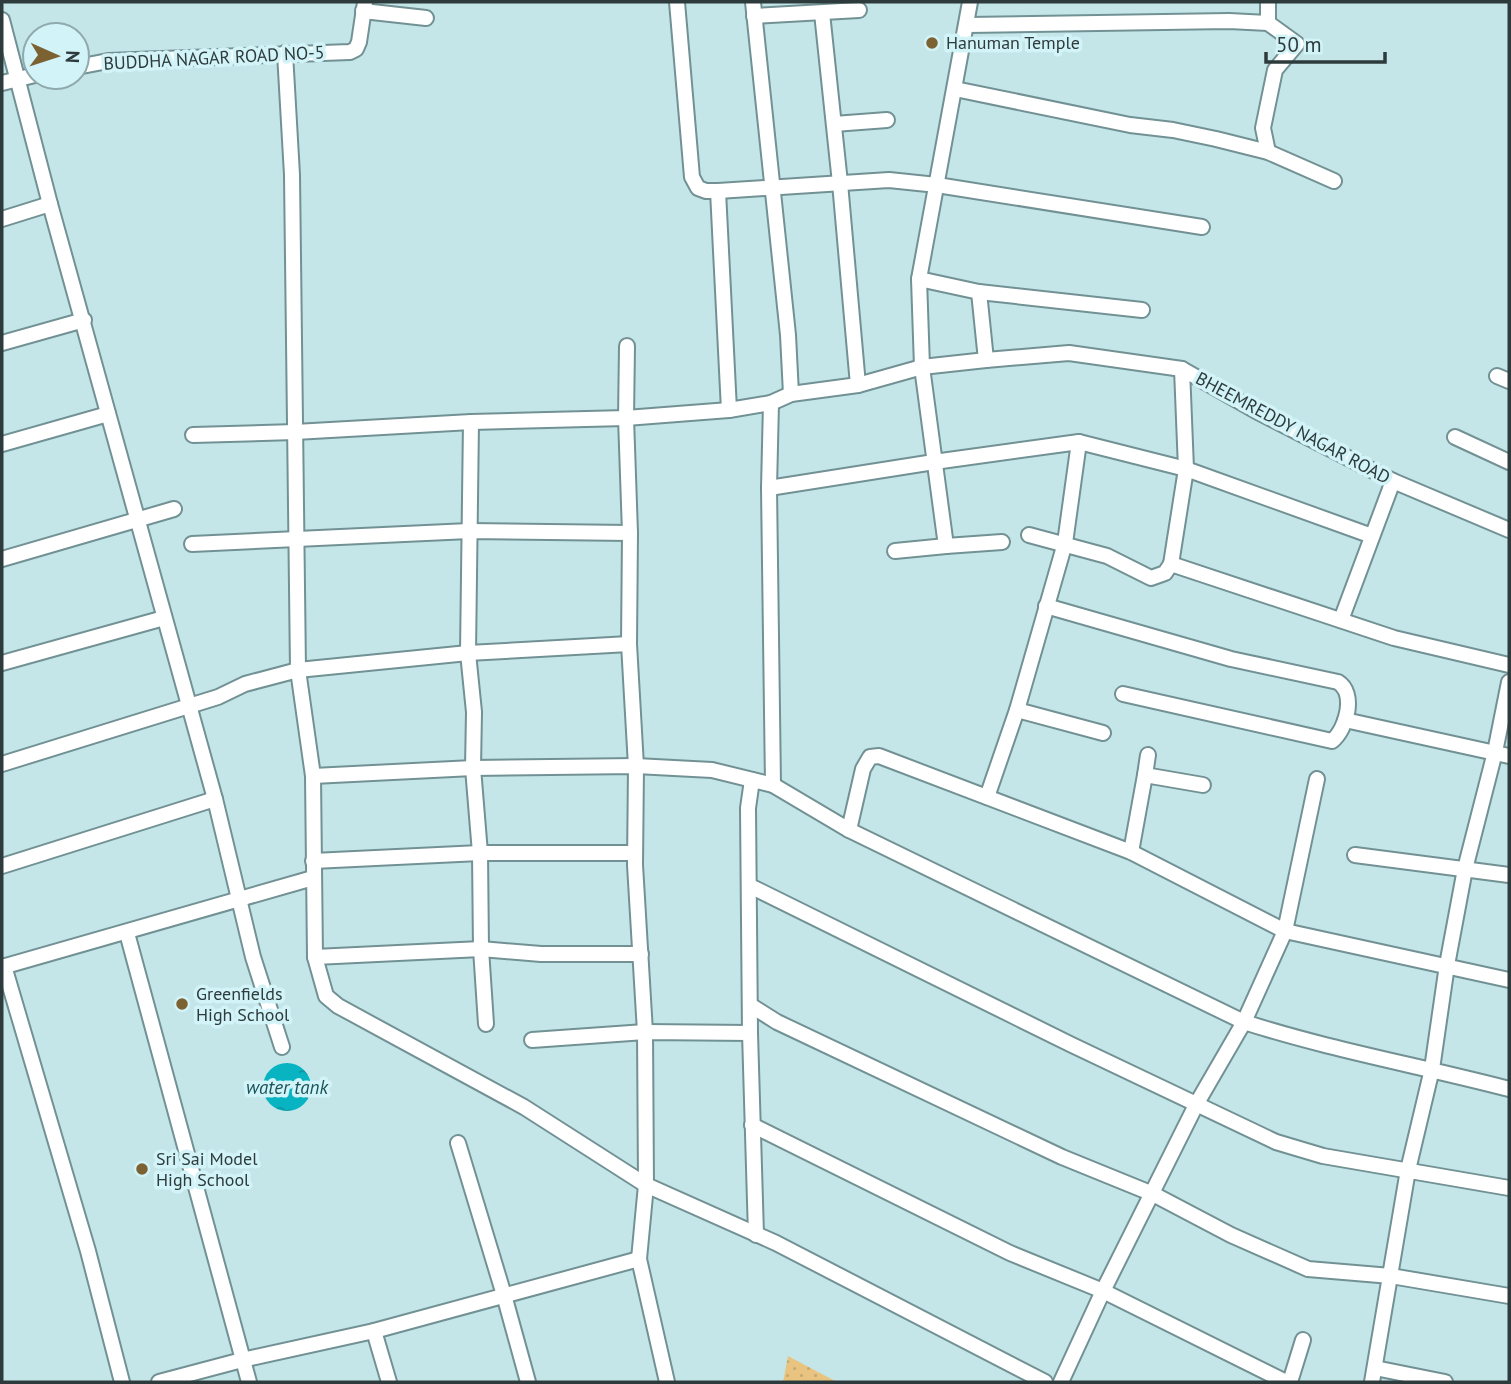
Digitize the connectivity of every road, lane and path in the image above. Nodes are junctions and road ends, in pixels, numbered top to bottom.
1 (677, 2) edge
2 (970, 2) edge
3 (1268, 2) edge
4 (364, 6) edge
5 (754, 9) edge
6 (859, 10) dead end
7 (822, 13) junction
8 (426, 18) dead end
9 (2, 20) edge
10 (1268, 23) junction
11 (968, 25) junction
12 (285, 53) junction
13 (91, 64) edge
14 (21, 77) edge
15 (16, 78) junction
16 (2, 83) edge
17 (955, 89) junction
18 (887, 120) dead end
19 (834, 124) junction
20 (1268, 152) junction
21 (1334, 181) dead end
22 (840, 183) junction
23 (937, 185) junction
24 (772, 188) junction
25 (718, 191) junction
26 (50, 204) junction
27 (2, 219) edge
28 (1202, 227) dead end
29 (919, 279) junction
30 (979, 292) junction
31 (1142, 310) dead end
32 (84, 320) junction
33 (2, 343) edge
34 (627, 346) dead end
35 (986, 360) junction
36 (922, 368) junction
37 (1182, 369) junction
38 (858, 385) junction
39 (791, 394) junction
40 (772, 403) junction
41 (729, 410) junction
42 (108, 414) junction
43 (626, 418) junction
44 (471, 422) junction
45 (295, 432) junction
46 (193, 435) dead end
47 (1455, 438) dead end
48 (1079, 442) junction
49 (2, 444) edge
50 (934, 462) junction
51 (1509, 462) edge
52 (1186, 469) junction
53 (1393, 481) junction
54 (769, 488) junction
55 (174, 509) dead end
56 (137, 519) junction
57 (1509, 530) edge
58 (469, 531) junction
59 (630, 533) junction
60 (1029, 535) dead end
61 (1372, 536) junction
62 (297, 538) junction
63 (1002, 542) dead end
64 (1065, 543) junction
65 (192, 544) dead end
66 (946, 546) junction
67 (895, 551) dead end
68 (2, 559) edge
69 (1171, 564) junction
70 (1046, 606) junction
71 (164, 618) junction
72 (1341, 620) junction
73 (629, 644) junction
74 (468, 653) junction
75 (2, 663) edge
76 (1509, 665) edge
77 (298, 670) junction
78 (1509, 682) edge
79 (1123, 694) dead end
80 (187, 706) junction
81 (1017, 710) junction
82 (1345, 720) junction
83 (1103, 733) dead end
84 (1502, 754) edge
85 (1148, 755) dead end
86 (2, 765) edge
87 (636, 766) junction
88 (473, 768) junction
89 (1145, 775) junction
90 (313, 776) junction
91 (1317, 779) dead end
92 (752, 780) junction
93 (773, 785) junction
94 (1203, 785) dead end
95 (986, 797) junction
96 (215, 799) junction
97 (849, 830) junction
98 (1131, 852) junction
99 (480, 853) junction
100 (635, 853) junction
101 (1355, 855) dead end
102 (313, 861) junction
103 (2, 866) edge
104 (1465, 869) junction
105 (1509, 875) edge
106 (313, 878) junction
107 (750, 886) junction
108 (238, 901) junction
109 (1285, 931) junction
110 (127, 933) junction
111 (481, 949) junction
112 (641, 954) junction
113 (316, 957) junction
114 (1447, 965) junction
115 (3, 967) edge
116 (1509, 980) edge
117 (750, 1005) junction
118 (1244, 1021) junction
119 (486, 1024) dead end
120 (645, 1032) junction
121 (750, 1032) junction
122 (532, 1040) dead end
123 (282, 1047) dead end
124 (1432, 1069) junction
125 (1509, 1089) edge
126 (1197, 1103) junction
127 (752, 1125) junction
128 (457, 1143) dead end
129 (1408, 1170) junction
130 (646, 1185) junction
131 (1509, 1188) edge
132 (1153, 1194) junction
133 (755, 1235) junction
134 (639, 1259) junction
135 (1391, 1276) junction
136 (1102, 1291) junction
137 (505, 1295) junction
138 (1509, 1296) edge
139 (374, 1331) junction
140 (1303, 1340) dead end
141 (242, 1360) junction
142 (1373, 1375) edge
143 (122, 1382) edge
144 (159, 1382) edge
145 (249, 1382) edge
146 (389, 1382) edge
147 (528, 1382) edge
148 (667, 1382) edge
149 (1045, 1382) edge
150 (1061, 1382) edge
151 (1288, 1382) edge
152 (1445, 1382) edge

1 - 25 street
2 - 11 street
3 - 10 street
4 - 8 street
4 - 12 street, BUDDHA NAGAR ROAD NO-5
5 - 7 street
5 - 24 street
6 - 7 street
7 - 19 street
9 - 15 street
10 - 11 street
10 - 20 street
11 - 17 street
12 - 13 street, BUDDHA NAGAR ROAD NO-5
12 - 45 street
14 - 15 street
15 - 16 street
15 - 26 street
17 - 20 street
17 - 23 street
18 - 19 street
19 - 22 street
20 - 21 street
22 - 23 street
22 - 24 street
22 - 38 street
23 - 28 street
23 - 29 street
24 - 25 street
24 - 39 street
25 - 41 street
26 - 27 street
26 - 32 street
29 - 30 street
29 - 36 street
30 - 31 street
30 - 35 street
32 - 33 street
32 - 42 street
34 - 43 street
35 - 36 street, BHEEMREDDY NAGAR ROAD
35 - 37 street, BHEEMREDDY NAGAR ROAD
36 - 38 street, BHEEMREDDY NAGAR ROAD
36 - 50 street
37 - 52 street
37 - 53 street, BHEEMREDDY NAGAR ROAD
38 - 39 street, BHEEMREDDY NAGAR ROAD
39 - 40 street, BHEEMREDDY NAGAR ROAD
40 - 41 street, BHEEMREDDY NAGAR ROAD
40 - 54 street
41 - 43 street, BHEEMREDDY NAGAR ROAD
42 - 49 street
42 - 56 street
43 - 44 street, BHEEMREDDY NAGAR ROAD
43 - 59 street
44 - 45 street, BHEEMREDDY NAGAR ROAD
44 - 58 street
45 - 46 street, BHEEMREDDY NAGAR ROAD
45 - 62 street
47 - 51 street
48 - 50 street
48 - 52 street
48 - 64 street
50 - 54 street
50 - 66 street
52 - 61 street
52 - 69 street
53 - 57 street, BHEEMREDDY NAGAR ROAD
53 - 61 street
54 - 93 street
55 - 56 street
56 - 68 street
56 - 71 street
58 - 59 street
58 - 62 street
58 - 74 street
59 - 73 street
60 - 64 street
61 - 72 street
62 - 65 street
62 - 77 street
63 - 66 street
64 - 69 street
64 - 70 street
66 - 67 street
69 - 72 street
70 - 81 street
70 - 82 street
71 - 75 street
71 - 80 street
72 - 76 street
73 - 74 street
73 - 87 street
74 - 77 street
74 - 88 street
77 - 80 street
77 - 90 street
78 - 84 street
79 - 82 street
80 - 86 street
80 - 96 street
81 - 83 street
81 - 95 street
82 - 84 street
84 - 104 street
85 - 89 street
87 - 88 street
87 - 92 street
87 - 100 street
88 - 90 street
88 - 99 street
89 - 94 street
89 - 98 street
90 - 102 street
91 - 109 street
92 - 93 street
92 - 107 street
93 - 97 street
95 - 97 street
95 - 98 street
96 - 103 street
96 - 108 street
97 - 118 street
98 - 109 street
99 - 100 street
99 - 102 street
99 - 111 street
100 - 112 street
101 - 104 street
102 - 106 street
104 - 105 street
104 - 114 street
106 - 108 street
106 - 113 street
107 - 117 street
107 - 126 street
108 - 110 street
108 - 123 street
109 - 114 street
109 - 118 street
110 - 115 street
110 - 141 street
111 - 112 street
111 - 113 street
111 - 119 street
112 - 120 street
113 - 130 street
114 - 116 street
114 - 124 street
115 - 143 street
117 - 121 street
117 - 132 street
118 - 124 street
118 - 126 street
120 - 121 street
120 - 122 street
120 - 130 street
121 - 127 street
124 - 125 street
124 - 129 street
126 - 129 street
126 - 132 street
127 - 133 street
127 - 136 street
128 - 137 street
129 - 131 street
129 - 135 street
130 - 133 street
130 - 134 street
132 - 135 street
132 - 136 street
133 - 149 street
134 - 137 street
134 - 148 street
135 - 138 street
135 - 142 street
136 - 150 street
136 - 151 street
137 - 139 street
137 - 147 street
139 - 141 street
139 - 146 street
140 - 151 street
141 - 144 street
141 - 145 street
142 - 152 street

